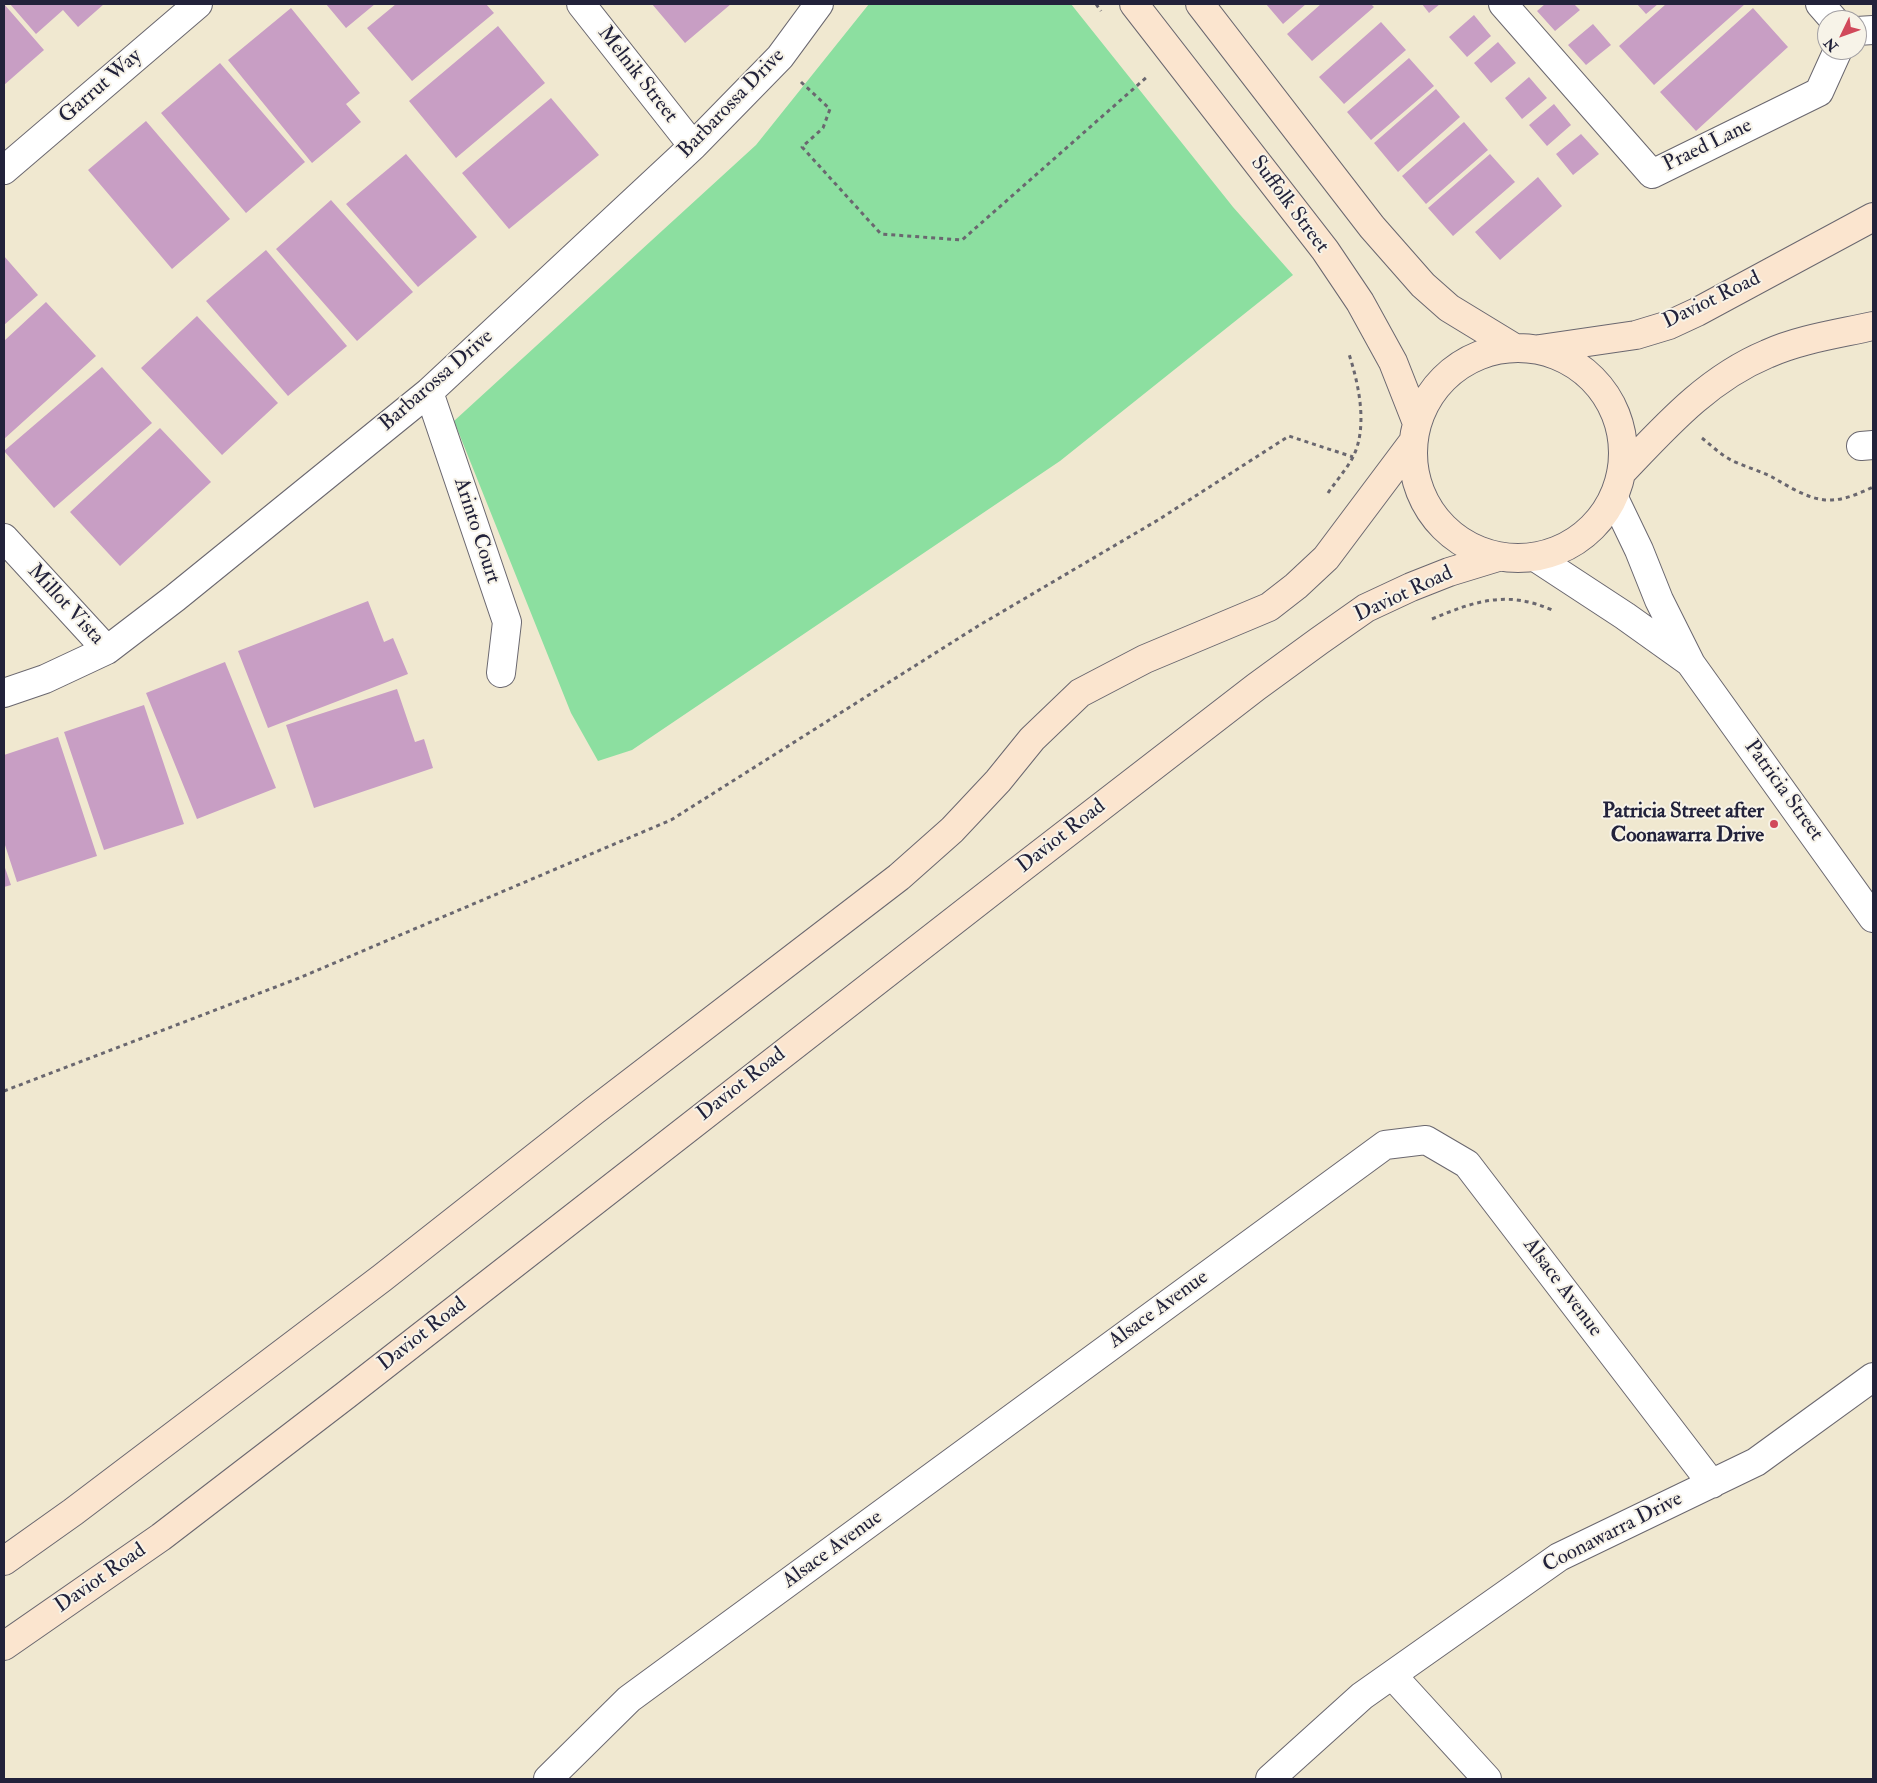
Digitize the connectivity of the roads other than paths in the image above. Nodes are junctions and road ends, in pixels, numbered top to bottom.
1 (198, 4) edge
2 (581, 4) edge
3 (819, 4) edge
4 (1134, 4) edge
5 (1200, 4) edge
6 (1503, 4) edge
7 (1833, 60) edge
8 (693, 146) junction
9 (4, 170) edge
10 (1873, 217) edge
11 (1873, 326) edge
12 (1525, 348) junction
13 (429, 392) junction
14 (1415, 433) junction
15 (1618, 486) junction
16 (4, 538) edge
17 (1498, 556) junction
18 (1534, 557) junction
19 (106, 650) junction
20 (1691, 664) junction
21 (501, 673) dead end
22 (4, 693) edge
23 (1873, 918) edge
24 (1873, 1377) edge
25 (1712, 1484) junction
26 (4, 1561) edge
27 (4, 1646) edge
28 (1392, 1675) junction
29 (548, 1779) edge
30 (1270, 1779) edge
31 (1487, 1779) edge

1 - 9 street, Garrut Way
2 - 8 street, Melnik Street
3 - 8 street, Barbarossa Drive
4 - 14 street, Suffolk Street
5 - 12 street
6 - 7 street, Praed Lane
8 - 13 street, Barbarossa Drive
10 - 12 street, Daviot Road
11 - 15 street
12 - 14 street, Daviot Road
12 - 15 street
13 - 19 street, Barbarossa Drive
13 - 21 street, Arinto Court
14 - 17 street
14 - 26 street
15 - 18 street
15 - 20 street, Patricia Street
16 - 19 street, Millot Vista
17 - 18 street
17 - 27 street, Daviot Road
18 - 20 street, Patricia Street
19 - 22 street, Barbarossa Drive
20 - 23 street, Patricia Street
24 - 25 street, Coonawarra Drive
25 - 28 street, Coonawarra Drive
25 - 29 street, Alsace Avenue
28 - 30 street, Coonawarra Drive
28 - 31 street

